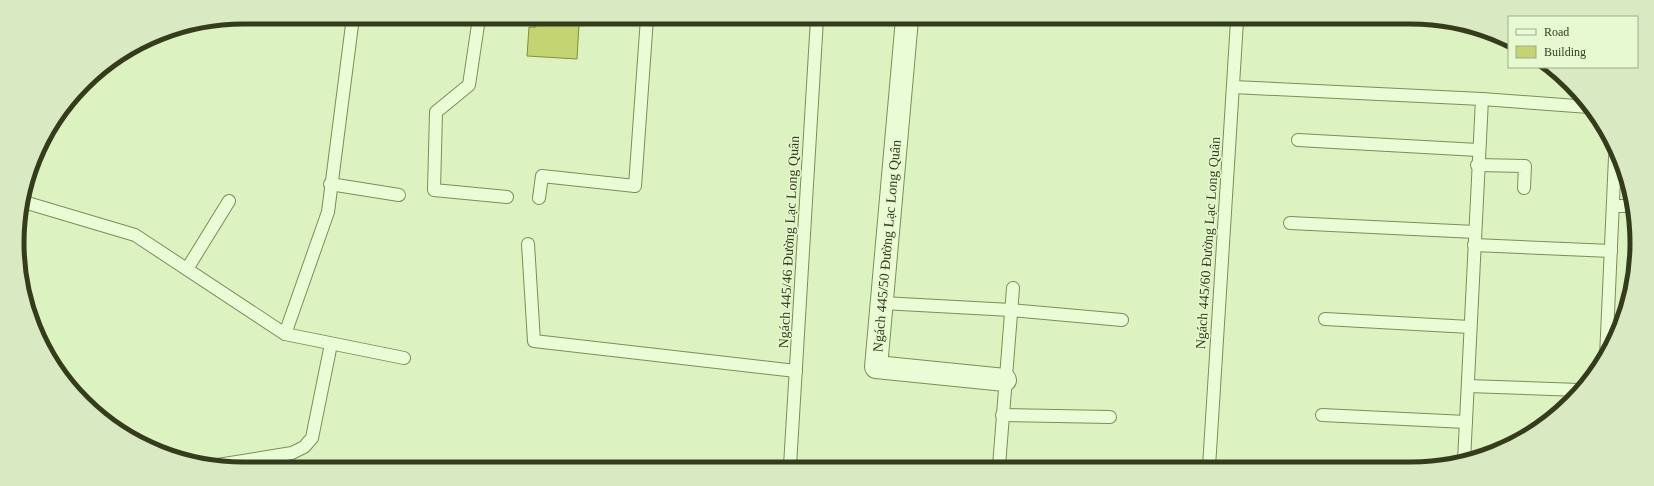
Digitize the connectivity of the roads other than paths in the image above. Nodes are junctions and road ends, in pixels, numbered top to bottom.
1 (352, 24) edge
2 (478, 24) edge
3 (647, 24) edge
4 (817, 24) edge
5 (908, 24) edge
6 (1237, 24) edge
7 (1233, 87) junction
8 (1482, 100) junction
9 (1582, 107) edge
10 (1298, 140) dead end
11 (1478, 150) junction
12 (1615, 164) edge
13 (1477, 165) junction
14 (330, 184) junction
15 (1524, 188) dead end
16 (399, 195) dead end
17 (508, 197) dead end
18 (539, 198) dead end
19 (229, 201) dead end
20 (28, 203) edge
21 (1613, 206) junction
22 (1627, 206) edge
23 (1290, 223) dead end
24 (1474, 238) junction
25 (528, 244) dead end
26 (1611, 251) junction
27 (187, 269) junction
28 (1013, 288) dead end
29 (882, 303) junction
30 (1011, 310) junction
31 (1325, 319) dead end
32 (1122, 320) dead end
33 (1470, 326) junction
34 (285, 334) junction
35 (1607, 340) edge
36 (331, 344) junction
37 (404, 358) dead end
38 (796, 371) junction
39 (1005, 380) junction
40 (1468, 386) junction
41 (1573, 390) edge
42 (1002, 415) junction
43 (1322, 415) dead end
44 (1110, 417) dead end
45 (1466, 422) junction
46 (1464, 456) edge
47 (245, 462) edge
48 (790, 462) edge
49 (999, 462) edge
50 (1209, 462) edge

1 - 14 lane
2 - 17 lane
3 - 18 lane
4 - 38 lane, Ngách 445/46 Đường Lạc Long Quân
5 - 29 street, Ngách 445/50 Đường Lạc Long Quân
6 - 7 lane, Ngách 445/60 Đường Lạc Long Quân
7 - 8 lane
7 - 50 lane, Ngách 445/60 Đường Lạc Long Quân
8 - 9 lane
8 - 11 lane
10 - 11 lane
11 - 13 lane
12 - 21 lane
13 - 15 lane
13 - 24 lane
14 - 16 lane
14 - 34 lane
19 - 27 lane
20 - 27 lane
21 - 22 lane
21 - 26 lane
23 - 24 lane
24 - 26 lane
24 - 33 lane
25 - 38 lane
26 - 35 lane
27 - 34 lane
28 - 30 lane
29 - 30 lane
29 - 39 street, Ngách 445/50 Đường Lạc Long Quân
30 - 32 lane
30 - 39 lane
31 - 33 lane
33 - 40 lane
34 - 36 lane
36 - 37 lane
36 - 47 lane
38 - 48 lane, Ngách 445/46 Đường Lạc Long Quân
39 - 42 lane
40 - 41 lane
40 - 45 lane
42 - 44 lane
42 - 49 lane
43 - 45 lane
45 - 46 lane

